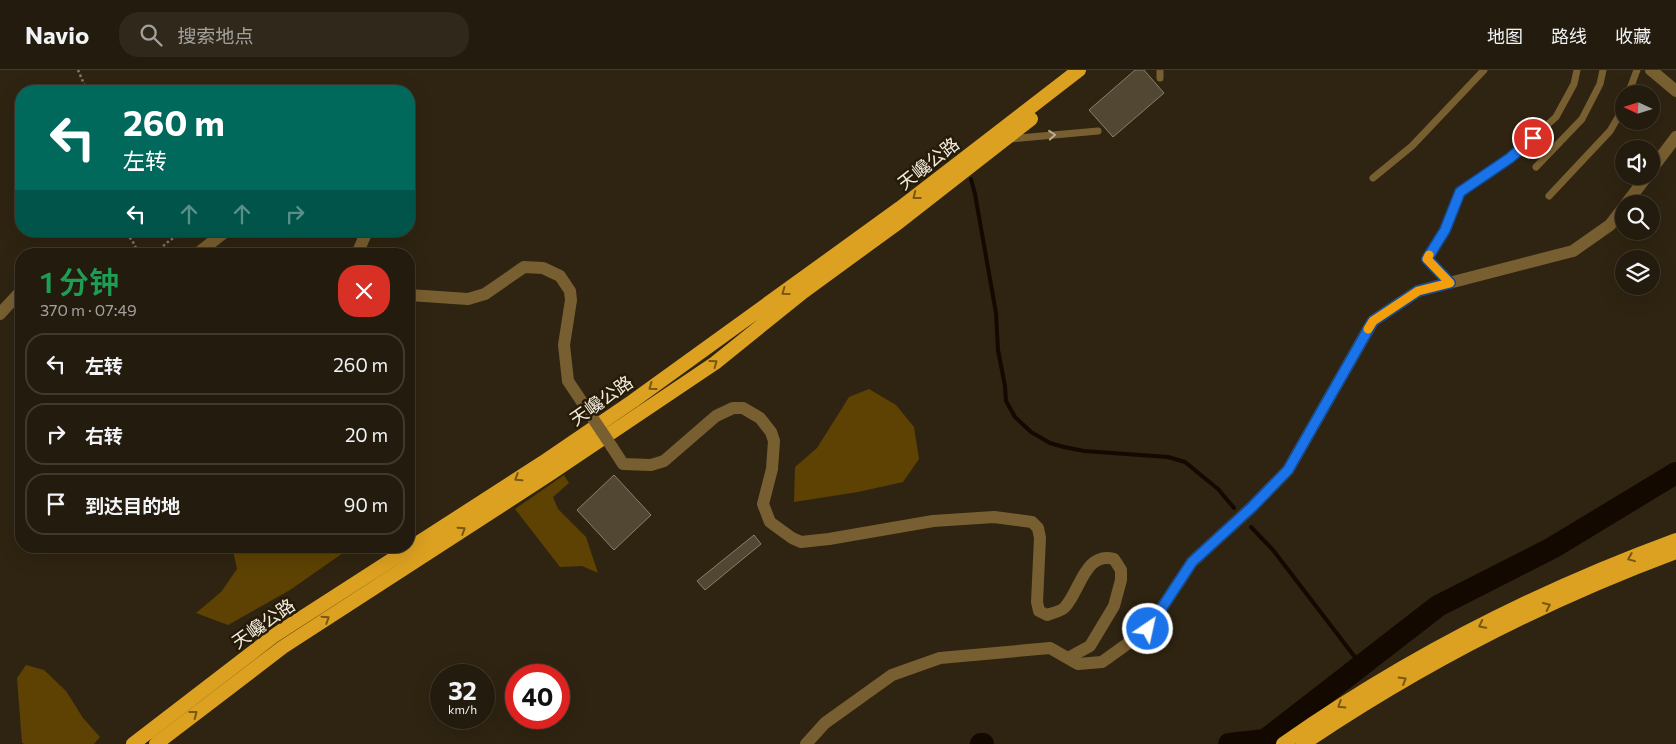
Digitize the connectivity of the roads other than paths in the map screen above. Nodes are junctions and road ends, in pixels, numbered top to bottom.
1 (1079, 70) edge
2 (1090, 70) edge
3 (1484, 70) edge
4 (1577, 70) edge
5 (1603, 70) edge
6 (1637, 70) edge
7 (1651, 70) edge
8 (1631, 85) edge
9 (1676, 91) edge
10 (1615, 122) edge
11 (1098, 131) dead end
12 (1676, 137) edge
13 (1006, 139) junction
14 (1660, 158) edge
15 (1536, 167) dead end
16 (1373, 178) dead end
17 (1640, 185) edge
18 (1633, 195) edge
19 (1549, 196) dead end
20 (1615, 218) edge
21 (218, 237) edge
22 (205, 248) edge
23 (1450, 283) junction
24 (415, 295) edge
25 (15, 298) edge
26 (0, 314) edge
27 (1676, 540) edge
28 (415, 545) edge
29 (1676, 552) edge
30 (402, 553) edge
31 (1068, 658) junction
32 (133, 744) edge
33 (156, 744) edge
34 (806, 744) edge
35 (1284, 744) edge
36 (1303, 744) edge

1 -> 28 highway, 天巉公路
2 - 13 highway, 天巉公路
3 - 16 lane
4 - 23 lane
5 - 15 lane
6 - 8 lane
7 - 9 street
10 - 19 lane
13 -> 11 lane
12 - 14 street
33 -> 13 highway, 天巉公路
17 - 18 street
20 - 23 street
21 - 22 street
23 - 31 street
24 - 31 street, bridge
25 - 26 street
27 -> 35 highway
36 -> 29 highway
30 -> 32 highway, 天巉公路
31 - 34 street

